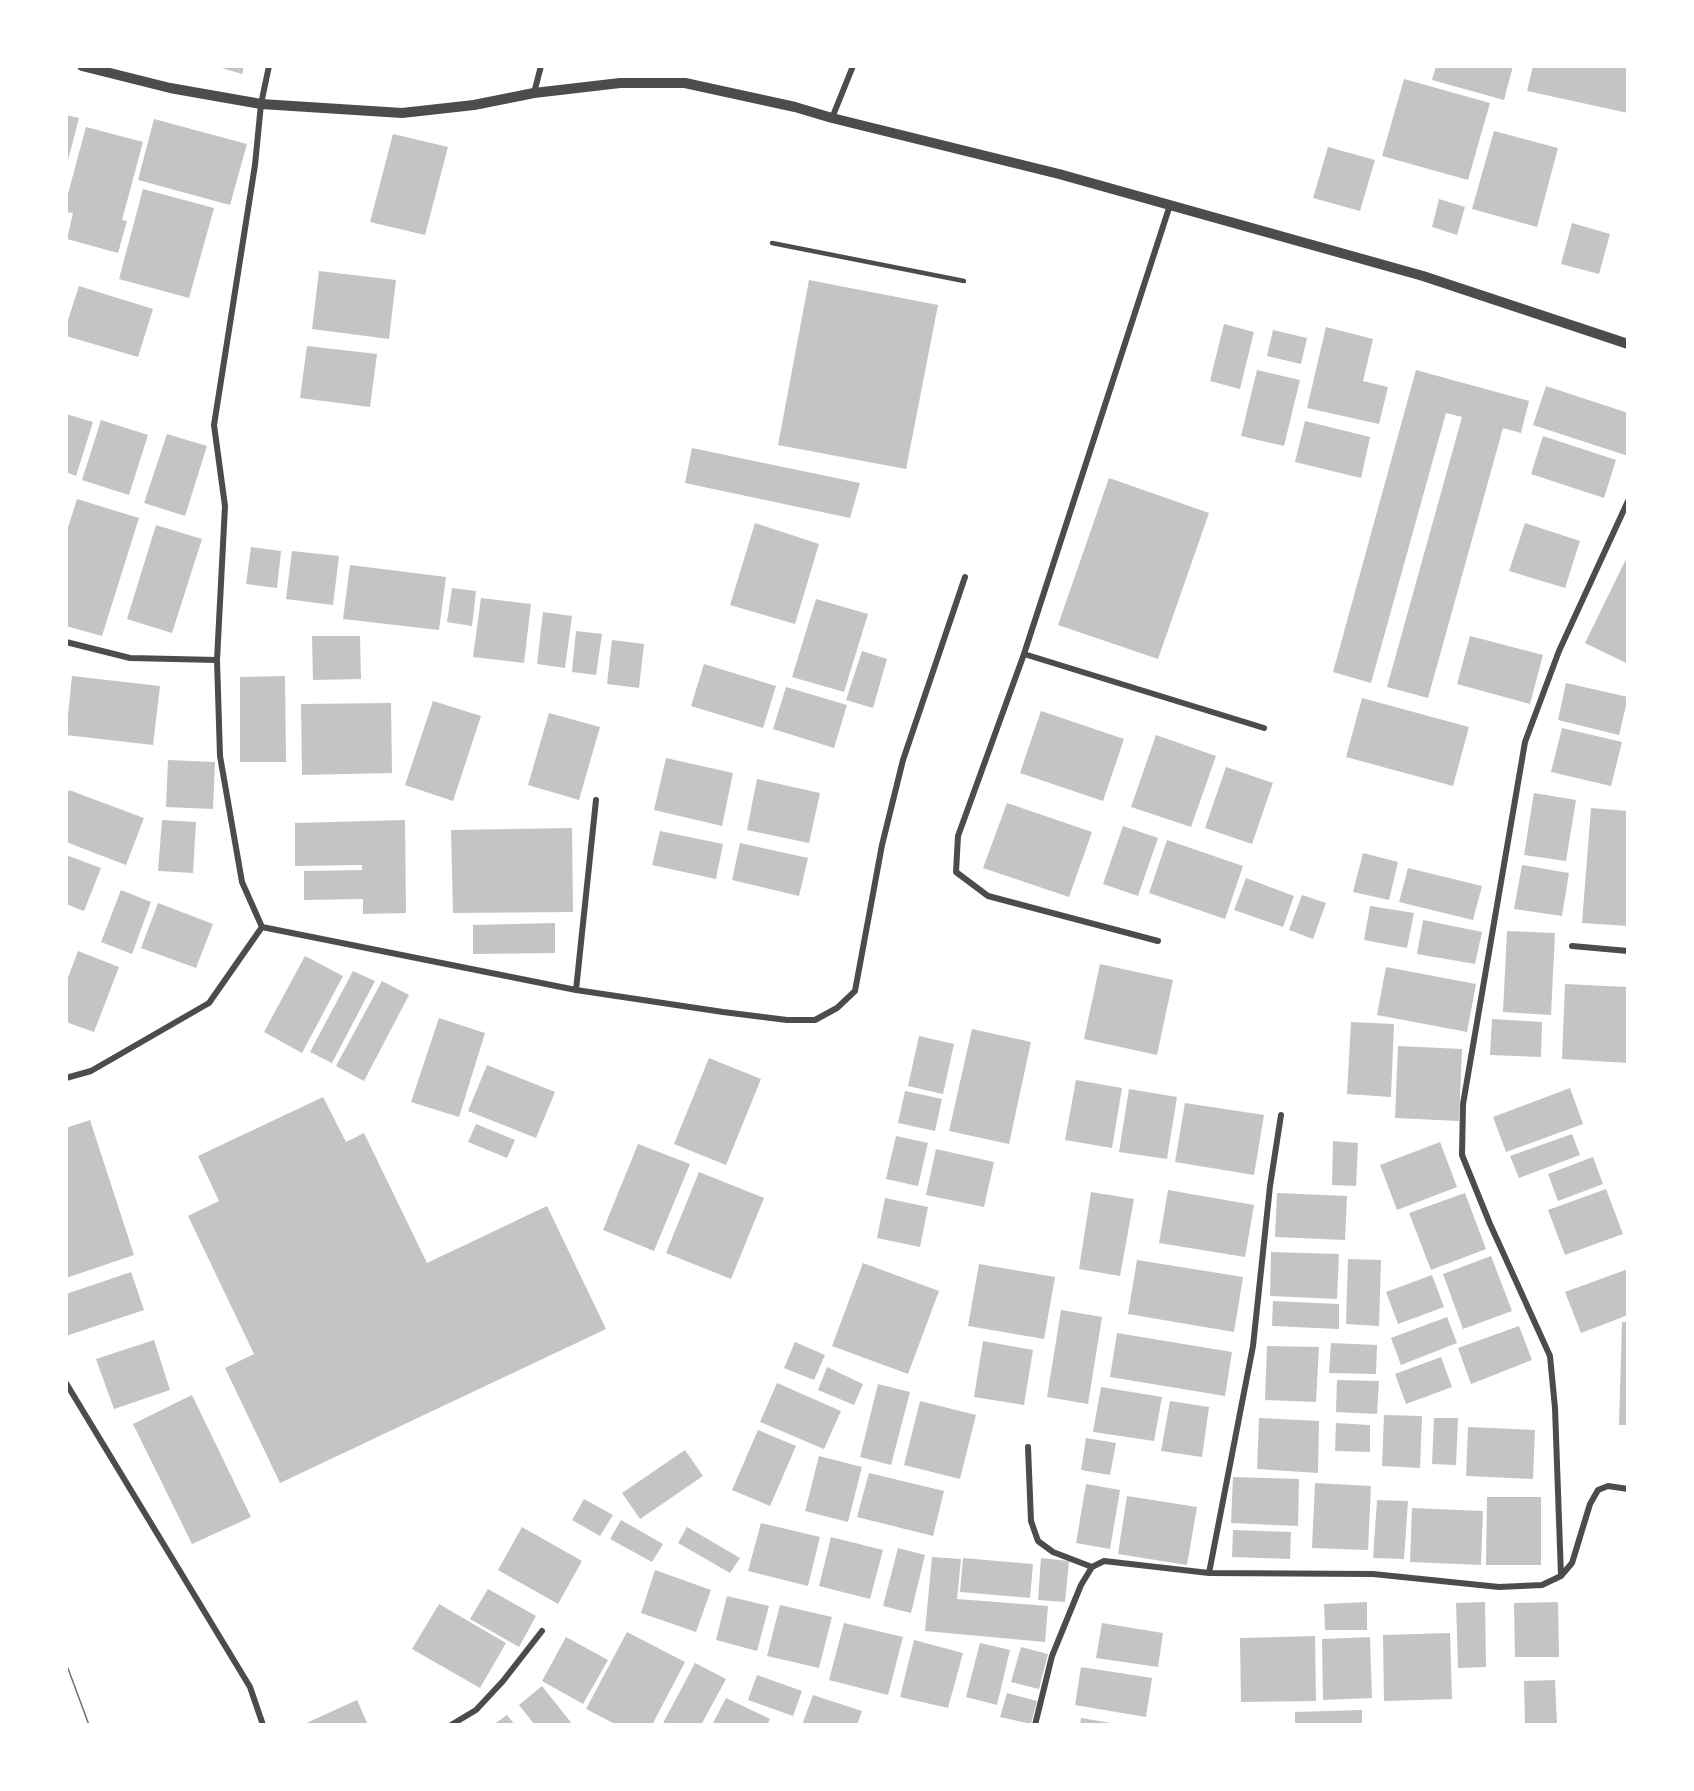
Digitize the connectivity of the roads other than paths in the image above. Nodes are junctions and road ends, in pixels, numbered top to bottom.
1 (82, 66) edge
2 (269, 66) edge
3 (541, 66) edge
4 (852, 66) edge
5 (534, 93) junction
6 (261, 104) junction
7 (832, 118) junction
8 (1173, 206) junction
9 (772, 243) dead end
10 (964, 281) dead end
11 (1628, 344) edge
12 (1628, 501) edge
13 (965, 577) dead end
14 (66, 642) edge
15 (1024, 654) junction
16 (217, 660) junction
17 (1264, 728) dead end
18 (596, 800) dead end
19 (262, 927) junction
20 (1158, 941) dead end
21 (1572, 946) dead end
22 (1628, 951) edge
23 (576, 990) junction
24 (66, 1078) edge
25 (1281, 1115) dead end
26 (66, 1383) edge
27 (1028, 1447) dead end
28 (1628, 1489) edge
29 (1092, 1567) junction
30 (1209, 1573) junction
31 (1561, 1576) junction
32 (542, 1631) dead end
33 (262, 1724) edge
34 (451, 1725) edge
35 (1035, 1725) edge

1 - 6 street
2 - 6 street
3 - 5 street
4 - 7 street
5 - 6 street
5 - 7 street
6 - 16 street
7 - 8 street
8 - 11 street
8 - 15 street
9 - 10 lane
12 - 31 street
13 - 23 street
14 - 16 street
15 - 17 street
15 - 20 street
16 - 19 street
18 - 23 street
19 - 23 street
19 - 24 street
21 - 22 street
25 - 30 street
26 - 33 street
27 - 29 street
28 - 31 street
29 - 30 street
29 - 35 street
30 - 31 street
32 - 34 street

